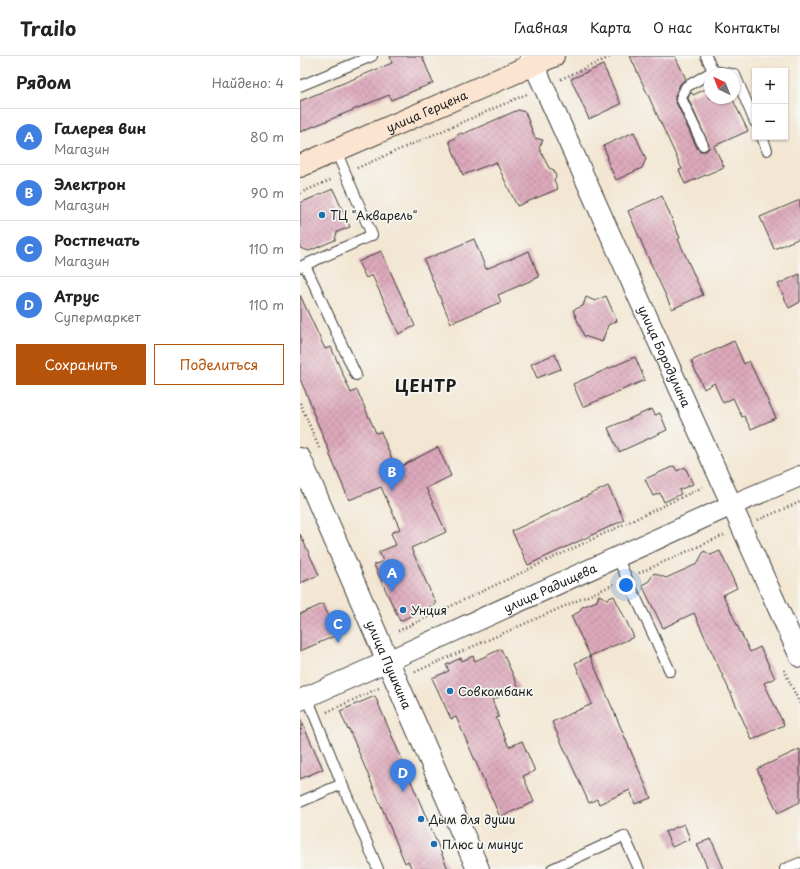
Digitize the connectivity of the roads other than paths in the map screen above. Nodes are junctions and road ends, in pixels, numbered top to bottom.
1 (372, 56) edge
2 (706, 56) edge
3 (539, 59) edge
4 (712, 68) edge
5 (704, 76) edge
6 (300, 86) edge
7 (740, 88) edge
8 (752, 115) edge
9 (763, 140) edge
10 (703, 145) dead end
11 (767, 150) dead end
12 (336, 151) junction
13 (300, 166) edge
14 (303, 266) edge
15 (356, 375) dead end
16 (302, 470) edge
17 (800, 476) edge
18 (732, 505) junction
19 (617, 557) junction
20 (800, 657) edge
21 (392, 671) junction
22 (670, 671) dead end
23 (304, 698) edge
24 (342, 784) junction
25 (300, 802) edge
26 (800, 863) edge
27 (378, 869) edge
28 (478, 869) edge
29 (552, 869) edge
30 (639, 869) edge
31 (785, 869) edge

1 - 6 lane
2 - 4 lane
3 - 12 main road, улица Герцена
3 - 18 street, улица Бородулина
5 - 10 lane
7 - 8 lane
9 - 11 lane
12 - 13 main road, улица Герцена
12 - 14 lane
14 - 15 lane
16 - 21 street, улица Пушкина
17 - 18 street, улица Радищева
18 - 19 street, улица Радищева
18 - 20 street, улица Бородулина
19 - 21 street, улица Радищева
19 - 22 lane
21 - 23 street, улица Радищева
21 - 28 street, улица Пушкина
23 - 24 lane
24 - 25 lane
24 - 27 lane
26 - 31 lane
29 - 30 lane

